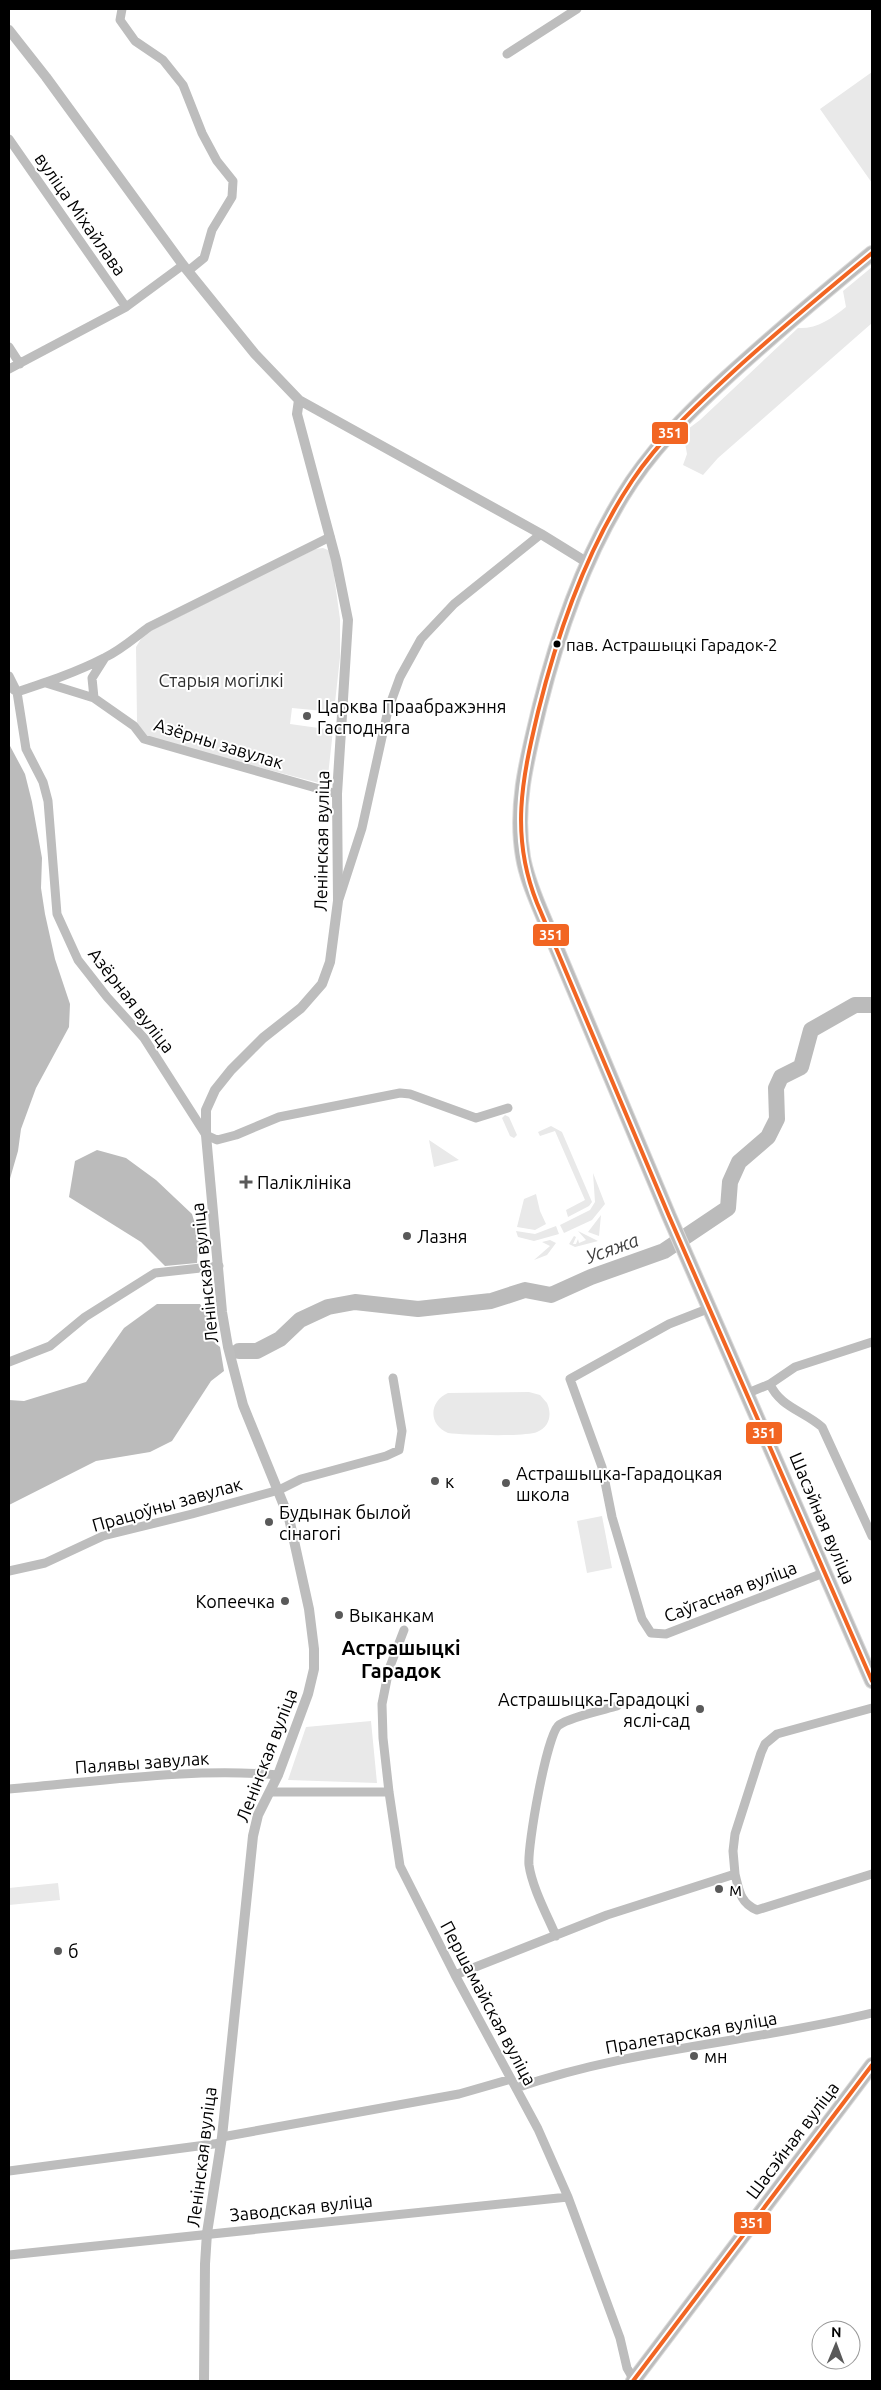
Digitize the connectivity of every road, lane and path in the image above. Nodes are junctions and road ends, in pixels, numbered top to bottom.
1 (122, 9) edge
2 (576, 9) edge
3 (9, 30) edge
4 (507, 54) dead end
5 (9, 139) edge
6 (872, 253) edge
7 (185, 268) junction
8 (126, 307) junction
9 (9, 348) edge
10 (20, 364) junction
11 (9, 369) edge
12 (299, 400) junction
13 (541, 534) junction
14 (330, 537) junction
15 (588, 563) junction
16 (105, 658) junction
17 (9, 676) edge
18 (46, 682) junction
19 (9, 688) edge
20 (18, 692) junction
21 (94, 698) junction
22 (337, 794) junction
23 (338, 901) junction
24 (508, 1108) dead end
25 (206, 1135) junction
26 (219, 1266) junction
27 (710, 1308) junction
28 (872, 1342) edge
29 (9, 1362) edge
30 (393, 1378) dead end
31 (770, 1384) junction
32 (748, 1393) junction
33 (279, 1490) junction
34 (872, 1536) edge
35 (9, 1571) edge
36 (826, 1572) junction
37 (404, 1630) dead end
38 (872, 1681) edge
39 (617, 1706) dead end
40 (872, 1708) edge
41 (278, 1775) junction
42 (9, 1789) edge
43 (270, 1792) junction
44 (389, 1792) junction
45 (735, 1874) junction
46 (872, 1874) edge
47 (556, 1936) junction
48 (455, 1975) junction
49 (872, 2013) edge
50 (872, 2065) edge
51 (514, 2083) junction
52 (221, 2140) junction
53 (9, 2171) edge
54 (568, 2197) junction
55 (207, 2233) junction
56 (9, 2255) edge
57 (634, 2380) edge
58 (204, 2381) edge

1 - 7 street
2 - 4 street
3 - 7 street
5 - 8 street, вуліца Міхайлава
6 - 15 main road, Шасэйная вуліца
7 - 8 street
7 - 12 street
8 - 10 street
9 - 10 street
10 - 11 street
12 - 13 street
12 - 14 street, Ленінская вуліца
13 - 15 street
13 - 23 street
14 - 16 street
14 - 22 street, Ленінская вуліца
15 - 27 main road, Шасэйная вуліца
16 - 18 street
16 - 21 street
17 - 20 street, Азёрная вуліца
18 - 20 street
18 - 21 street, Азёрны завулак
19 - 20 street
20 - 25 street, Азёрная вуліца
21 - 22 street, Азёрны завулак
22 - 23 street, Ленінская вуліца
23 - 25 street, Ленінская вуліца
24 - 25 street
25 - 26 street, Ленінская вуліца
26 - 29 street
26 - 33 street, Ленінская вуліца
27 - 32 main road, Шасэйная вуліца
27 - 36 street, Саўгасная вуліца
28 - 31 street
30 - 33 street, Працоўны завулак
31 - 32 street
31 - 34 street
32 - 36 main road, Шасэйная вуліца
33 - 35 street, Працоўны завулак
33 - 41 street, Ленінская вуліца
36 - 38 main road, Шасэйная вуліца
37 - 44 street, Першамайская вуліца
39 - 47 street
40 - 45 street
41 - 42 street, Палявы завулак
41 - 43 street, Ленінская вуліца
43 - 44 street
43 - 52 street, Ленінская вуліца
44 - 48 street, Першамайская вуліца
45 - 46 street
45 - 47 street
47 - 48 street
48 - 51 street, Першамайская вуліца
49 - 51 street, Пралетарская вуліца
50 - 57 main road, Шасэйная вуліца
51 - 52 street, Пралетарская вуліца
51 - 54 street, Першамайская вуліца
52 - 53 street, Пралетарская вуліца
52 - 55 street, Ленінская вуліца
54 - 55 street, Заводская вуліца
54 - 57 street, Першамайская вуліца
55 - 56 street, Заводская вуліца
55 - 58 street, Ленінская вуліца

